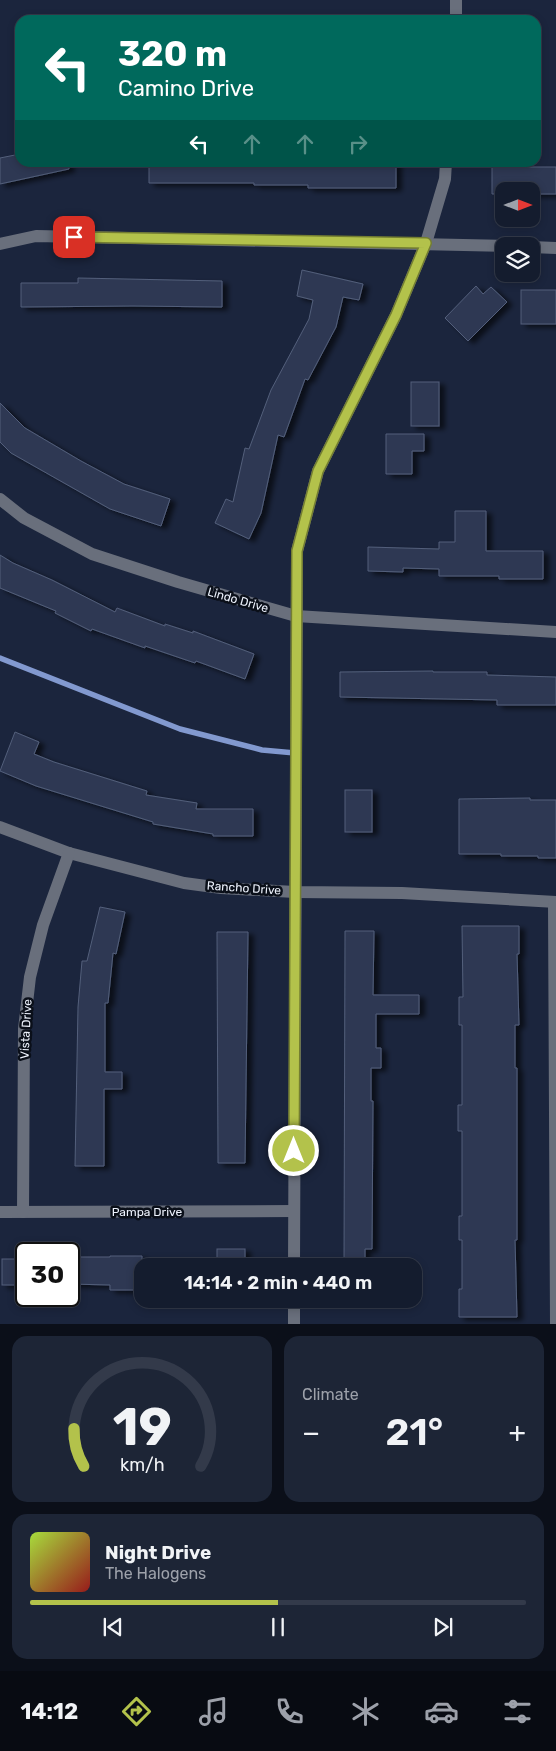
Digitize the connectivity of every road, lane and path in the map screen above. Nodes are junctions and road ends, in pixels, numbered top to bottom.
1 (456, 0) edge
2 (456, 15) edge
3 (445, 167) edge
4 (426, 243) junction
5 (0, 244) edge
6 (495, 245) edge
7 (540, 247) edge
8 (556, 248) edge
9 (0, 499) edge
10 (296, 616) junction
11 (556, 632) edge
12 (0, 827) edge
13 (69, 853) junction
14 (295, 892) junction
15 (555, 902) edge
16 (294, 1211) junction
17 (0, 1212) edge
18 (23, 1212) junction
19 (294, 1258) edge
20 (294, 1308) edge
21 (294, 1324) edge
22 (556, 1324) edge

1 - 2 street
3 - 4 street
4 - 5 street
4 - 6 street
4 - 10 street
7 - 8 street
9 - 10 street, Lindo Drive
10 - 11 street, Lindo Drive
10 - 14 street
12 - 13 street, Rancho Drive
13 - 14 street, Rancho Drive
13 - 18 street, Vista Drive
14 - 15 street, Rancho Drive
14 - 16 street
15 - 22 street
16 - 18 street, Pampa Drive
16 - 19 street
17 - 18 street, Pampa Drive
20 - 21 street

